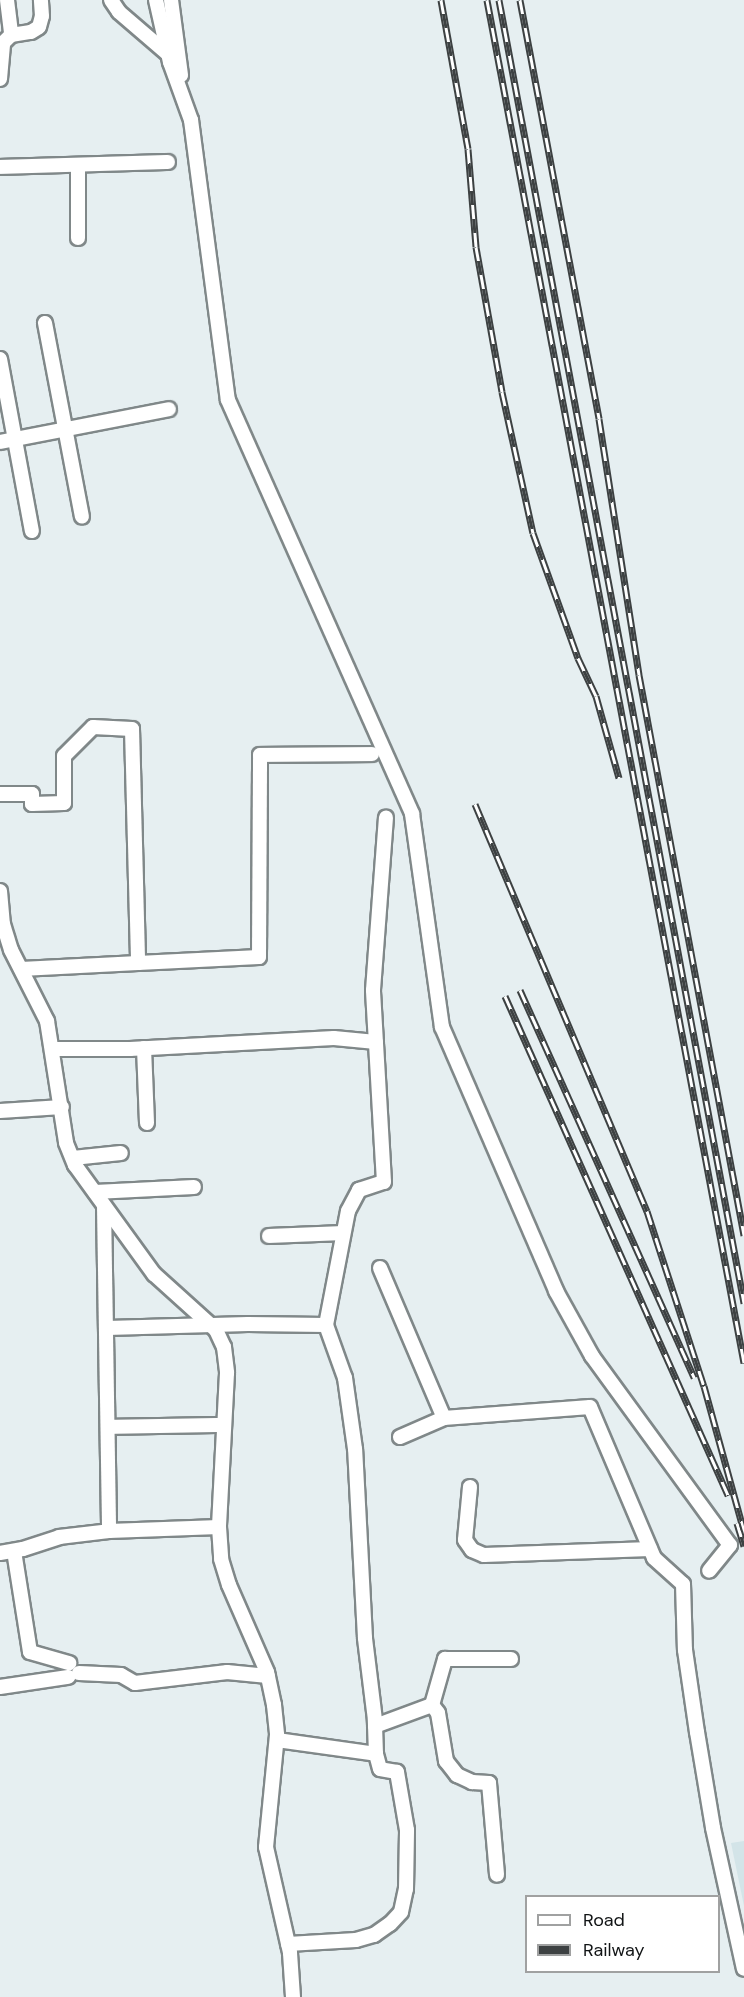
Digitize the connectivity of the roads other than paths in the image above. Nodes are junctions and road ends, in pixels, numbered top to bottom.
1 (7, 0) edge
2 (41, 0) edge
3 (111, 0) edge
4 (156, 0) edge
5 (171, 0) edge
6 (0, 5) edge
7 (10, 35) junction
8 (168, 54) junction
9 (0, 79) edge
10 (185, 102) junction
11 (168, 162) dead end
12 (78, 165) junction
13 (0, 167) edge
14 (78, 238) dead end
15 (45, 323) dead end
16 (0, 359) edge
17 (169, 409) dead end
18 (65, 429) junction
19 (15, 439) junction
20 (0, 442) edge
21 (82, 517) dead end
22 (32, 531) dead end
23 (372, 754) dead end
24 (0, 794) edge
25 (386, 817) dead end
26 (0, 891) edge
27 (138, 963) junction
28 (21, 969) junction
29 (376, 1042) junction
30 (144, 1048) junction
31 (53, 1049) junction
32 (62, 1107) junction
33 (0, 1111) edge
34 (147, 1123) dead end
35 (121, 1153) dead end
36 (73, 1158) junction
37 (194, 1187) dead end
38 (95, 1192) junction
39 (104, 1206) junction
40 (344, 1233) junction
41 (269, 1236) dead end
42 (380, 1268) dead end
43 (210, 1325) junction
44 (326, 1325) junction
45 (107, 1328) junction
46 (444, 1418) junction
47 (224, 1425) junction
48 (109, 1427) junction
49 (400, 1437) dead end
50 (470, 1487) dead end
51 (219, 1527) junction
52 (109, 1531) junction
53 (650, 1549) junction
54 (7, 1552) edge
55 (710, 1570) dead end
56 (511, 1659) dead end
57 (74, 1675) junction
58 (267, 1676) junction
59 (0, 1687) edge
60 (432, 1705) junction
61 (375, 1726) junction
62 (277, 1740) junction
63 (376, 1754) junction
64 (497, 1875) dead end
65 (288, 1944) junction
66 (744, 1969) edge
67 (293, 1997) edge

1 - 6 street
1 - 7 street
2 - 7 street
3 - 8 street
4 - 8 street
5 - 10 street
7 - 9 street
8 - 10 street
10 - 55 street
11 - 12 street
12 - 13 street
12 - 14 street
15 - 18 street
16 - 19 street
17 - 18 street
18 - 19 street
18 - 21 street
19 - 20 street
19 - 22 street
23 - 27 street
24 - 27 street
25 - 29 street
26 - 28 street
27 - 28 street
28 - 31 street
29 - 30 street
29 - 40 street
30 - 31 street
30 - 34 street
31 - 32 street
32 - 33 street
32 - 36 street
35 - 36 street
36 - 38 street
37 - 38 street
38 - 39 street
39 - 43 street
39 - 45 street
40 - 41 street
40 - 44 street
42 - 46 street
43 - 44 street
43 - 45 street
43 - 47 street
44 - 61 street
45 - 48 street
46 - 49 street
46 - 53 street
47 - 48 street
47 - 51 street
48 - 52 street
50 - 53 street
51 - 52 street
51 - 58 street
52 - 54 street
53 - 66 street
54 - 57 street
56 - 60 street
57 - 58 street
57 - 59 street
58 - 62 street
60 - 61 street
60 - 64 street
61 - 63 street
62 - 63 street
62 - 65 street
63 - 65 street
65 - 67 street

